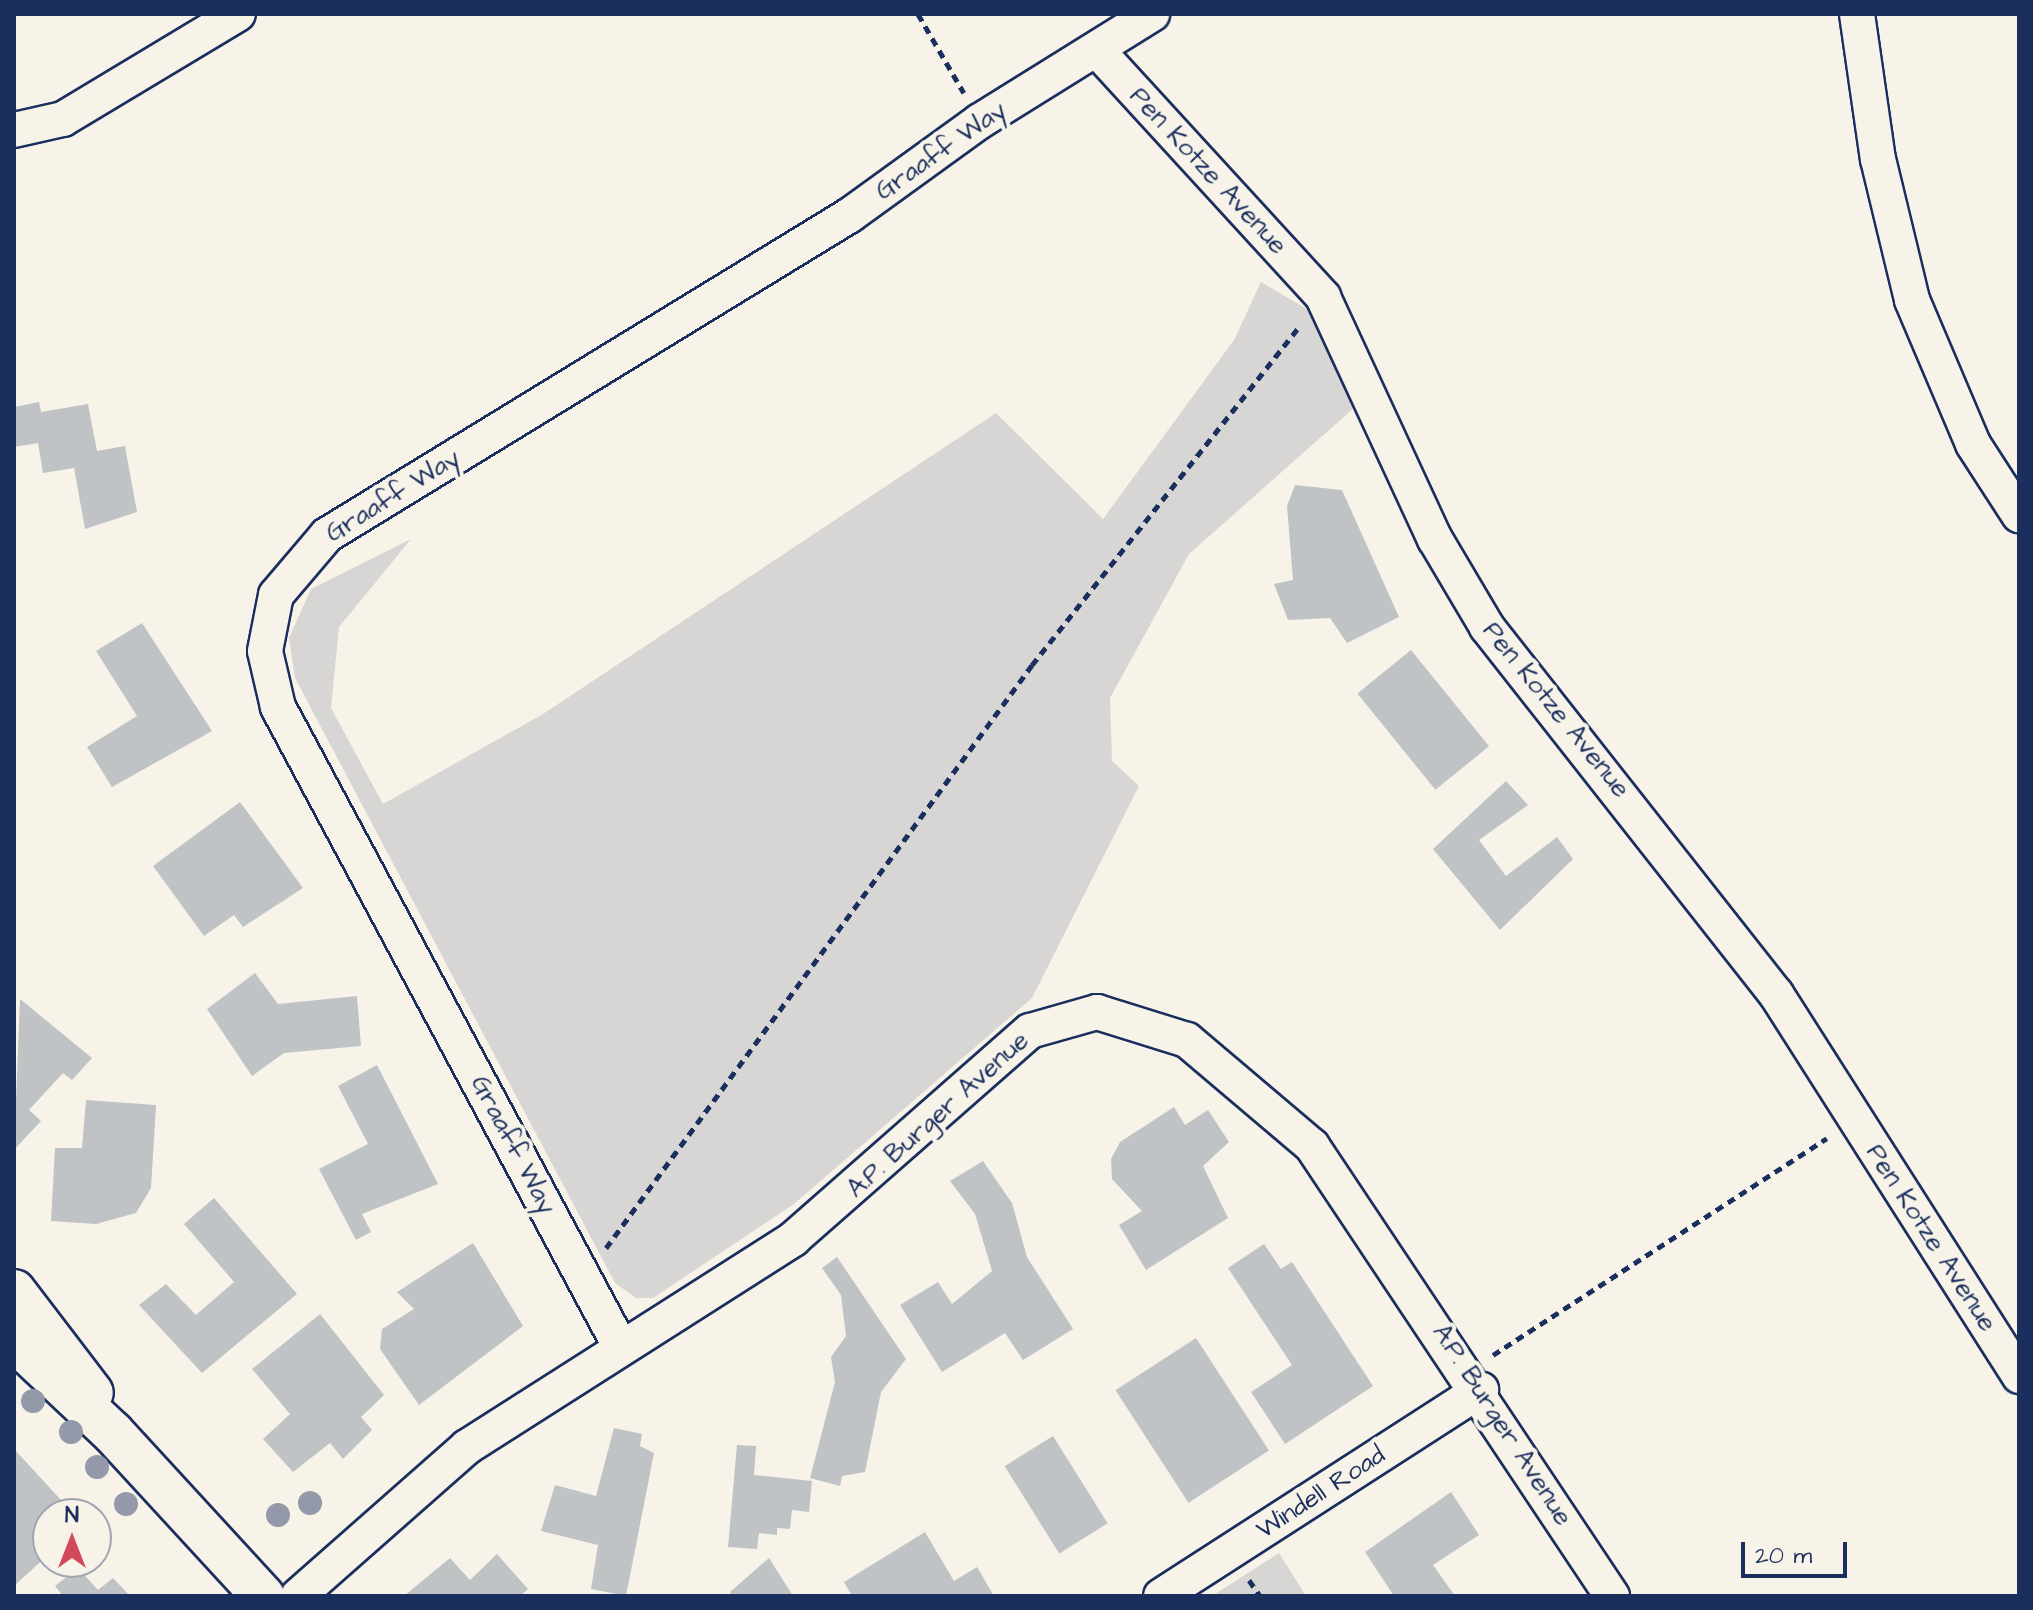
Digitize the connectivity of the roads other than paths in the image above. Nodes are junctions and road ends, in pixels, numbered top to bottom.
1 (238, 14) edge
2 (1152, 14) edge
3 (1857, 14) edge
4 (1097, 50) junction
5 (14, 130) edge
6 (2019, 515) edge
7 (14, 1291) edge
8 (14, 1340) edge
9 (620, 1346) junction
10 (2019, 1376) edge
11 (1475, 1381) junction
12 (113, 1433) junction
13 (263, 1596) edge
14 (298, 1596) edge
15 (1161, 1596) edge
16 (1612, 1596) edge

1 - 5 street
2 - 4 street, Graaff Way
3 - 6 street
4 - 9 street, Graaff Way
4 - 10 street, Pen Kotze Avenue
7 - 12 street
8 - 12 street
9 - 11 street, A.P. Burger Avenue
9 - 14 street, A.P. Burger Avenue
11 - 15 street, Windell Road
11 - 16 street, A.P. Burger Avenue
12 - 13 street

